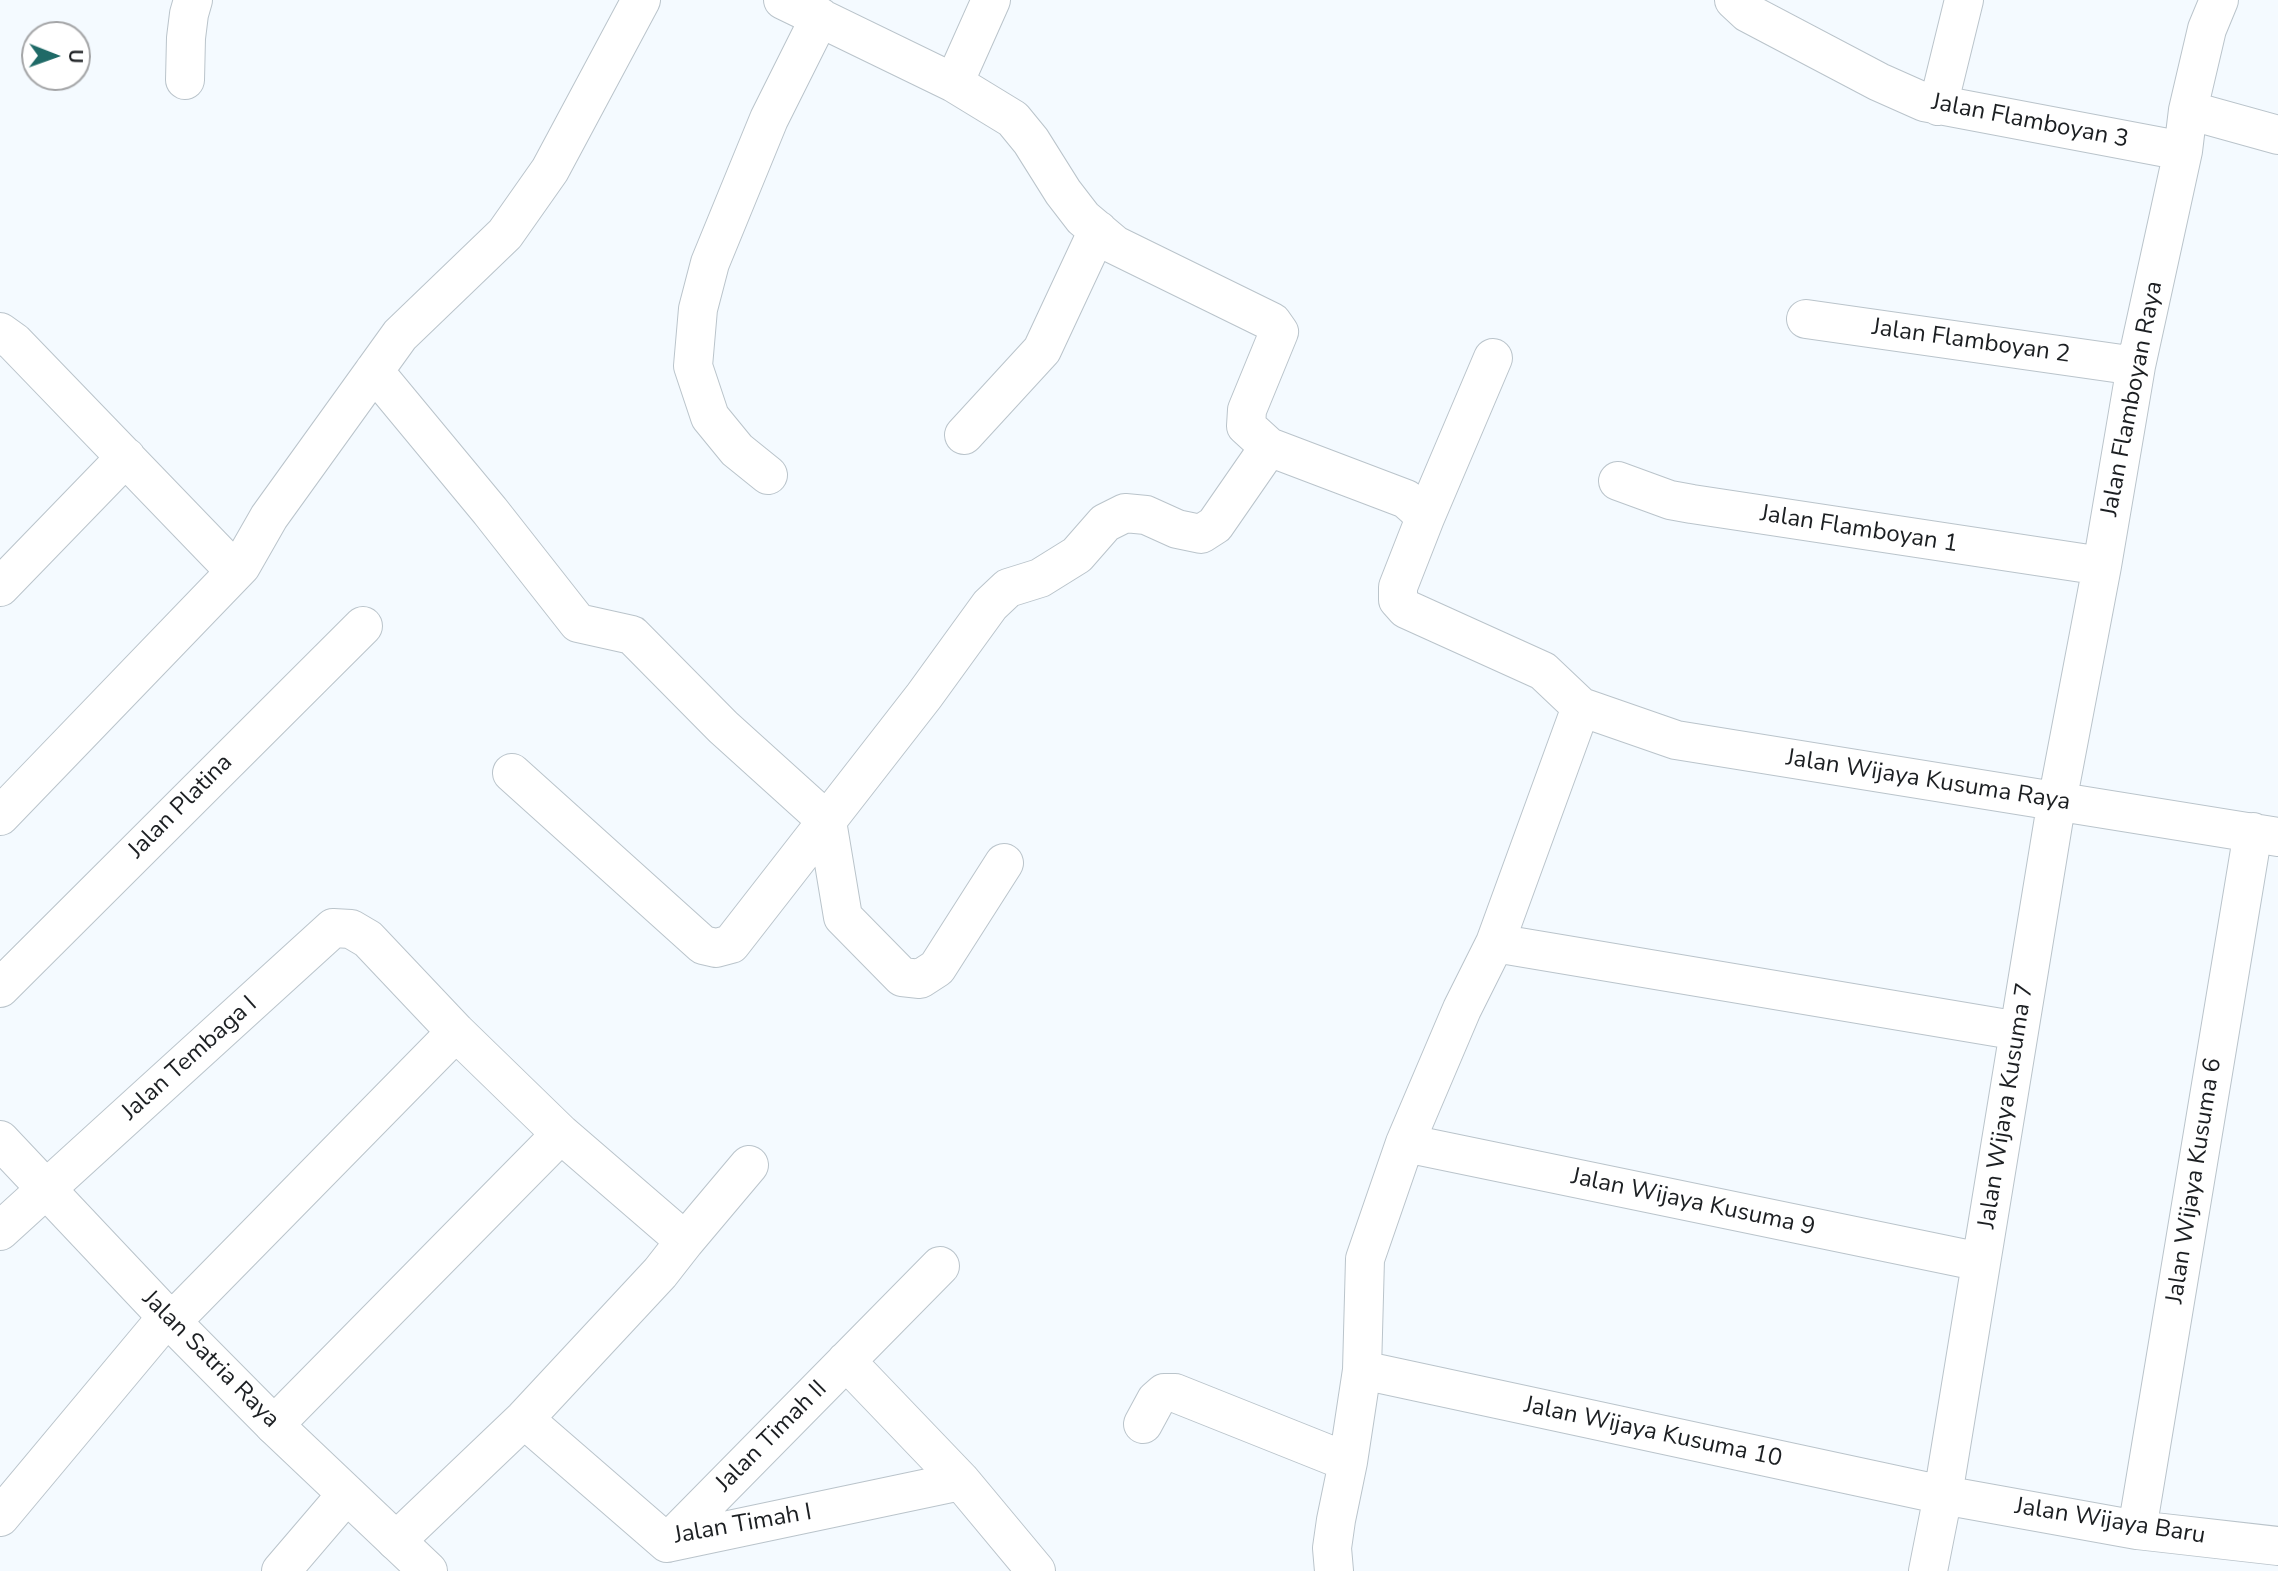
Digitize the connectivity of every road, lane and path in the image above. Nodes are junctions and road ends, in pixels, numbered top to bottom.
1 (193, 0) edge
2 (641, 0) edge
3 (783, 0) edge
4 (991, 0) edge
5 (1734, 0) edge
6 (1965, 0) edge
7 (2219, 0) edge
8 (820, 18) junction
9 (186, 80) dead end
10 (954, 83) junction
11 (1938, 106) junction
12 (2189, 110) junction
13 (2278, 135) edge
14 (2183, 151) junction
15 (1098, 230) junction
16 (1806, 319) dead end
17 (5, 343) edge
18 (1493, 358) dead end
19 (2136, 366) junction
20 (374, 371) junction
21 (964, 435) dead end
22 (1269, 447) junction
23 (126, 457) junction
24 (768, 475) dead end
25 (1618, 481) dead end
26 (1425, 518) junction
27 (2102, 566) junction
28 (234, 570) junction
29 (0, 587) edge
30 (363, 626) dead end
31 (1581, 707) junction
32 (512, 773) dead end
33 (2057, 802) junction
34 (0, 816) edge
35 (827, 821) junction
36 (2266, 835) edge
37 (1003, 863) dead end
38 (1495, 943) junction
39 (0, 988) edge
40 (2019, 1031) junction
41 (456, 1032) junction
42 (561, 1134) junction
43 (0, 1140) edge
44 (1405, 1143) junction
45 (749, 1165) dead end
46 (46, 1189) junction
47 (0, 1231) edge
48 (685, 1241) junction
49 (1981, 1262) junction
50 (940, 1266) dead end
51 (167, 1317) junction
52 (846, 1361) junction
53 (1362, 1370) junction
54 (524, 1419) junction
55 (1143, 1424) dead end
56 (274, 1425) junction
57 (1348, 1462) junction
58 (961, 1481) junction
59 (346, 1495) junction
60 (1944, 1495) junction
61 (0, 1517) edge
62 (2137, 1530) junction
63 (396, 1541) junction
64 (667, 1542) junction
65 (2278, 1546) edge
66 (281, 1571) edge
67 (428, 1571) edge
68 (1036, 1571) edge
69 (1334, 1571) edge
70 (1928, 1571) edge

1 - 9 street
2 - 20 street
3 - 8 street
4 - 10 street
5 - 11 street, Jalan Flamboyan 3
6 - 11 street
7 - 12 street, Jalan Flamboyan Raya
8 - 10 street
8 - 24 street
10 - 15 street
11 - 14 street, Jalan Flamboyan 3
12 - 13 street
12 - 14 street, Jalan Flamboyan Raya
14 - 19 street, Jalan Flamboyan Raya
15 - 21 street
15 - 22 street
16 - 19 street, Jalan Flamboyan 2
17 - 23 street
18 - 26 street
19 - 27 street, Jalan Flamboyan Raya
20 - 28 street
20 - 35 street
22 - 26 street
22 - 35 street
23 - 28 street
23 - 29 street
25 - 27 street, Jalan Flamboyan 1
26 - 31 street
27 - 33 street, Jalan Flamboyan Raya
28 - 34 street
30 - 39 street, Jalan Platina
31 - 33 street, Jalan Wijaya Kusuma Raya
31 - 38 street
32 - 35 street
33 - 36 street, Jalan Wijaya Kusuma Raya
33 - 40 street, Jalan Wijaya Kusuma 7
35 - 37 street
36 - 62 street, Jalan Wijaya Kusuma 6
38 - 40 street
38 - 44 street
40 - 49 street, Jalan Wijaya Kusuma 7
41 - 42 street
41 - 46 street, Jalan Tembaga I
41 - 51 street
42 - 48 street
42 - 56 street
43 - 46 street, Jalan Satria Raya
44 - 49 street, Jalan Wijaya Kusuma 9
44 - 53 street
45 - 48 street
46 - 47 street, Jalan Tembaga I
46 - 51 street, Jalan Satria Raya
48 - 54 street
49 - 60 street, Jalan Wijaya Kusuma 7
50 - 52 street, Jalan Timah II
51 - 56 street, Jalan Satria Raya
51 - 61 street
52 - 58 street
52 - 64 street, Jalan Timah II
53 - 57 street
53 - 60 street, Jalan Wijaya Kusuma 10
54 - 63 street
54 - 64 street, Jalan Timah I
55 - 57 street
56 - 59 street, Jalan Satria Raya
57 - 69 street
58 - 64 street, Jalan Timah I
58 - 68 street
59 - 63 street, Jalan Satria Raya
59 - 66 street
60 - 62 street, Jalan Wijaya Baru
60 - 70 street, Jalan Wijaya Kusuma 7
62 - 65 street, Jalan Wijaya Baru
63 - 67 street, Jalan Satria Raya

